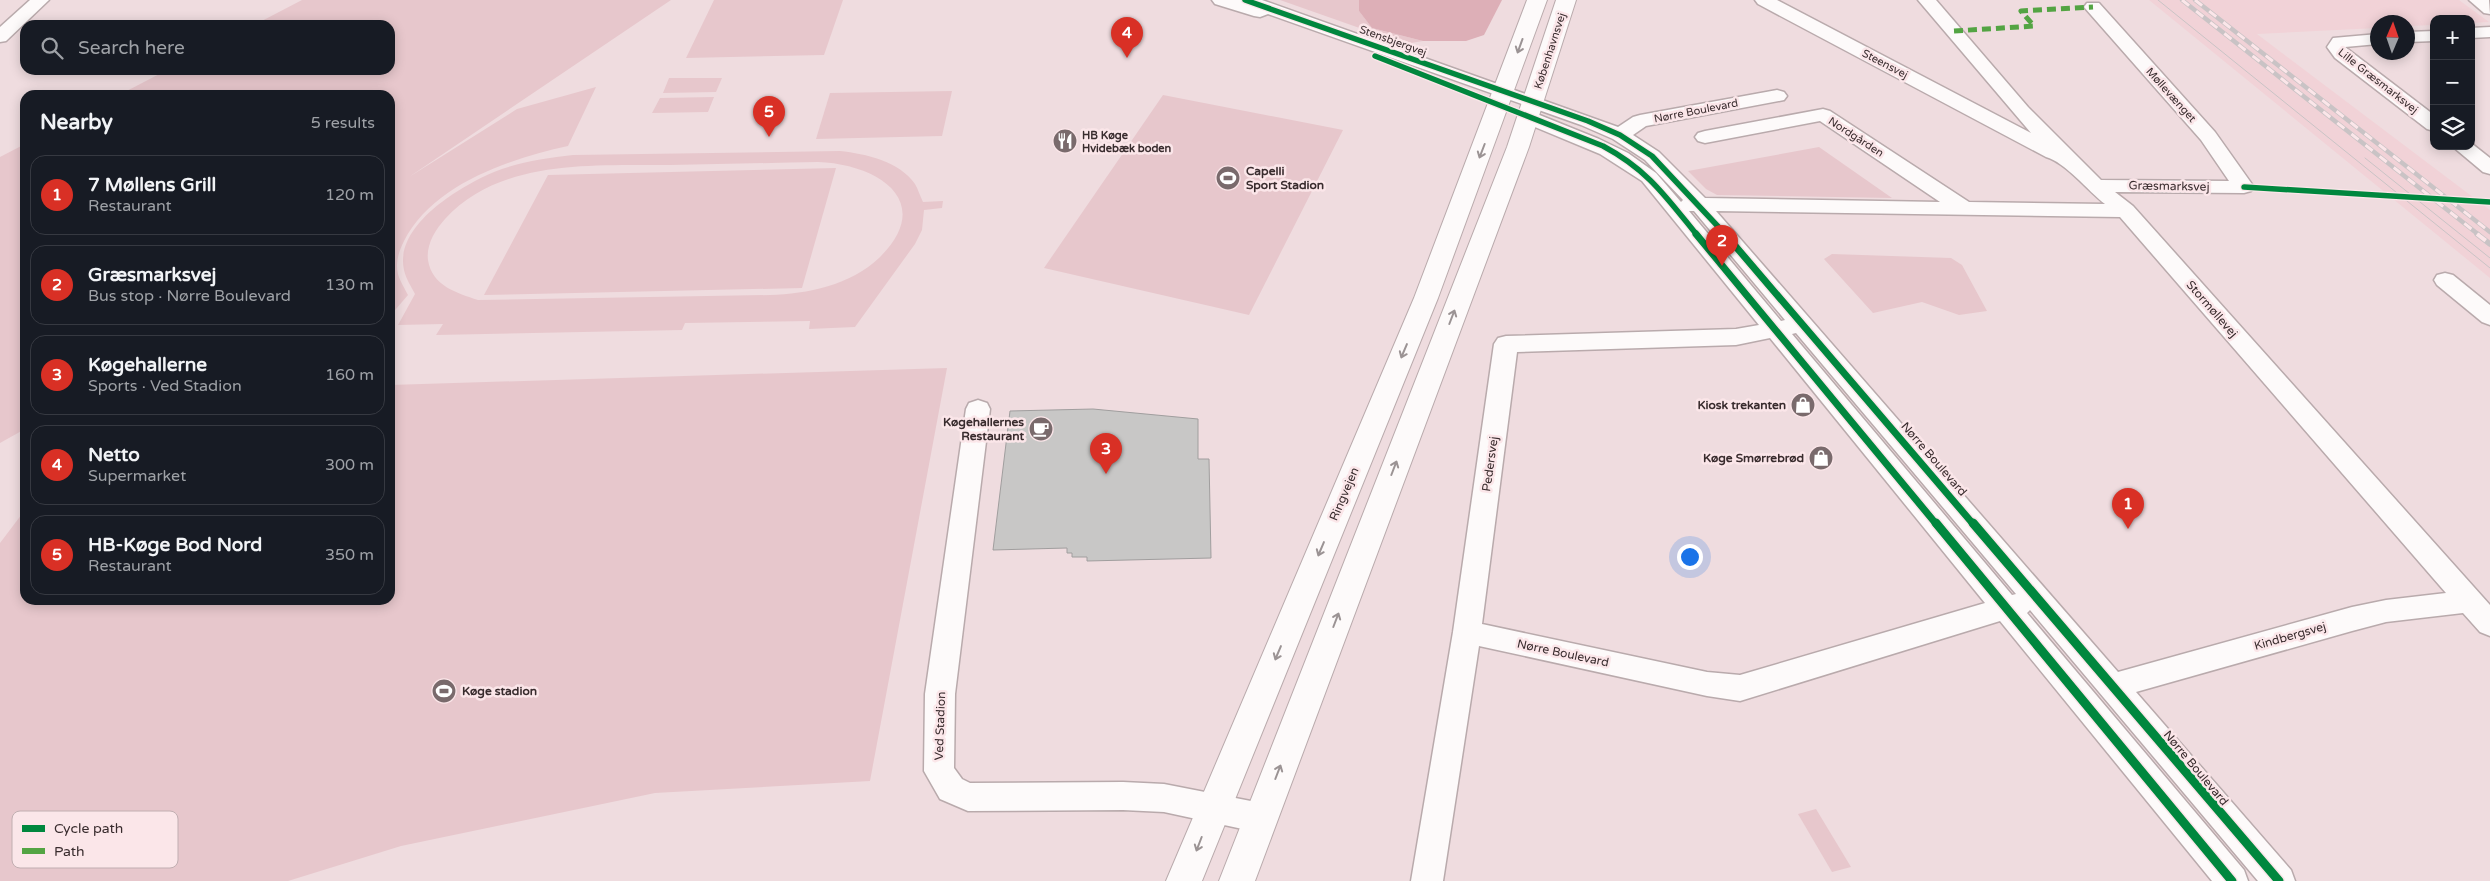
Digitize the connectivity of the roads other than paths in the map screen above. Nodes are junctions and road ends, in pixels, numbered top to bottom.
1 (40, 0) edge
2 (1221, 0) edge
3 (1245, 0) edge
4 (1537, 0) edge
5 (1566, 0) edge
6 (1764, 0) edge
7 (1927, 0) edge
8 (2478, 0) edge
9 (2093, 7) dead end
10 (2490, 9) edge
11 (2490, 32) edge
12 (2475, 33) edge
13 (2430, 36) edge
14 (0, 37) edge
15 (2415, 37) edge
16 (2370, 40) edge
17 (1777, 96) dead end
18 (1500, 98) junction
19 (1531, 110) junction
20 (2031, 120) junction
21 (2430, 122) edge
22 (2006, 128) junction
23 (1620, 135) junction
24 (1705, 137) dead end
25 (2467, 150) edge
26 (2066, 160) junction
27 (2490, 168) edge
28 (2094, 187) junction
29 (2244, 187) joint
30 (1686, 206) junction
31 (1965, 209) junction
32 (2126, 211) junction
33 (2445, 280) dead end
34 (2490, 317) edge
35 (1804, 324) junction
36 (1775, 330) junction
37 (978, 409) dead end
38 (2038, 598) junction
39 (2470, 601) junction
40 (2006, 608) junction
41 (2490, 624) edge
42 (1467, 632) junction
43 (2112, 686) junction
44 (1214, 807) junction
45 (1261, 818) junction
46 (1184, 881) edge
47 (1237, 881) edge
48 (1427, 881) edge
49 (2232, 881) edge
50 (2278, 881) edge

1 - 14 street
2 - 18 street, Stensbjergvej
3 - 18 street, Stensbjergvej
4 -> 18 main road
5 - 19 main road, Københavnsvej
6 - 22 street, Steensvej
7 - 20 street, Stormøllevej
8 - 10 street
9 - 29 street, Møllevænget
11 - 12 street
13 - 15 street
16 - 21 street, Lille Græsmarksvej
17 - 23 street, Nørre Boulevard
18 - 19 street, Nørre Boulevard
18 -> 44 main road, Ringvejen
19 - 23 street, Nørre Boulevard
19 - 30 street, Nørre Boulevard
45 -> 19 main road
20 - 22 street
20 - 26 street, Stormøllevej
22 - 26 street, Steensvej
23 - 30 street, Nørre Boulevard
24 - 31 street, Nordgården
25 - 27 street
26 - 28 street, Stormøllevej
28 - 29 street, Græsmarksvej
28 - 32 street, Stormøllevej
30 - 31 street
30 - 35 street, Nørre Boulevard
30 - 36 street, Nørre Boulevard
31 - 32 street
32 - 39 street, Stormøllevej
33 - 34 street
35 - 36 street, Pedersvej
35 - 38 street, Nørre Boulevard
36 - 40 street, Nørre Boulevard
36 - 42 street, Pedersvej
37 - 44 street, Ved Stadion
38 - 40 street, Nørre Boulevard
38 - 43 street, Nørre Boulevard
39 - 41 street, Stormøllevej
39 - 43 street, Kindbergsvej
40 - 42 street, Nørre Boulevard
40 - 49 street, Nørre Boulevard
42 - 48 street, Pedersvej
43 - 50 street, Nørre Boulevard
44 - 45 street, Ved Stadion
44 -> 46 main road, Ringvejen
45 - 47 main road

